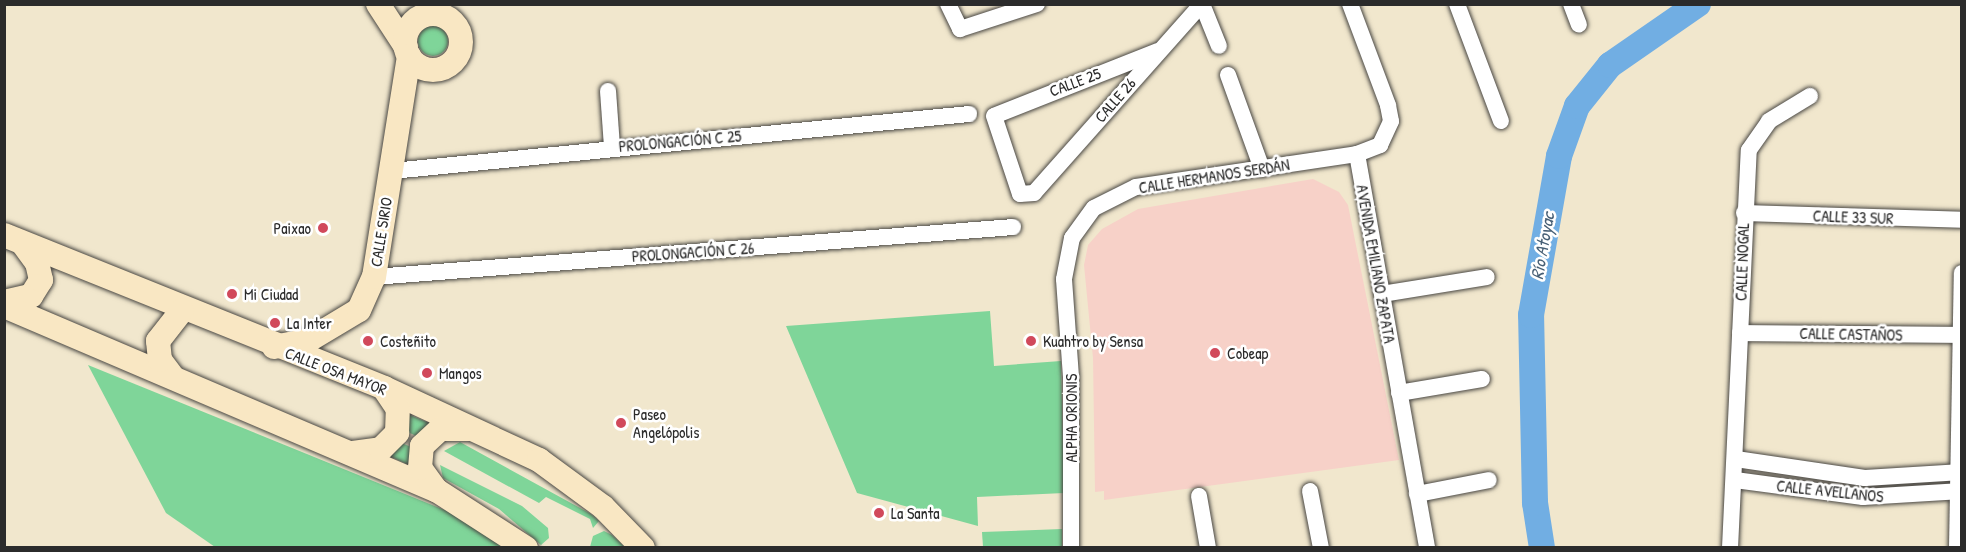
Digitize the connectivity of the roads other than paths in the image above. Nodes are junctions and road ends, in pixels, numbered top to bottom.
1 (378, 4) edge
2 (948, 4) edge
3 (1037, 4) edge
4 (1350, 4) edge
5 (1457, 4) edge
6 (1571, 4) edge
7 (1202, 5) edge
8 (436, 10) edge
9 (1579, 25) dead end
10 (1220, 46) dead end
11 (1158, 51) junction
12 (407, 52) junction
13 (1228, 75) dead end
14 (608, 91) dead end
15 (1810, 96) dead end
16 (969, 114) dead end
17 (1501, 121) dead end
18 (612, 147) junction
19 (1357, 154) junction
20 (1262, 169) junction
21 (392, 171) junction
22 (1028, 196) joint
23 (1744, 213) junction
24 (1962, 220) edge
25 (1082, 221) joint
26 (1012, 227) dead end
27 (14, 240) edge
28 (1962, 273) edge
29 (374, 277) junction
30 (1487, 277) dead end
31 (1382, 294) junction
32 (4, 304) edge
33 (182, 310) junction
34 (1740, 333) junction
35 (1961, 335) edge
36 (273, 347) junction
37 (172, 376) junction
38 (1482, 379) dead end
39 (384, 388) junction
40 (1400, 393) junction
41 (471, 429) junction
42 (353, 453) junction
43 (1736, 459) junction
44 (1959, 472) edge
45 (1489, 480) dead end
46 (1735, 480) junction
47 (436, 490) junction
48 (1310, 491) dead end
49 (1959, 492) edge
50 (1418, 494) junction
51 (1199, 496) dead end
52 (526, 548) edge
53 (643, 548) edge
54 (1071, 548) edge
55 (1209, 548) edge
56 (1320, 548) edge
57 (1427, 548) edge
58 (1730, 548) edge
59 (1957, 548) edge

1 - 12 street
2 - 3 street
4 - 19 street
5 - 17 street
6 - 9 street
7 - 10 street
7 - 11 street, CALLE 26
8 - 12 street
8 - 12 street
11 - 22 street, CALLE 26
11 - 22 street, CALLE 25
12 - 21 street, CALLE SIRIO
13 - 20 street
14 - 18 street
15 - 23 street, CALLE NOGAL
16 - 18 street, PROLONGACIÓN C 25
18 - 21 street, PROLONGACIÓN C 25
19 - 20 street, CALLE HERMANOS SERDÁN
19 - 31 street, AVENIDA EMILIANO ZAPATA
20 - 25 street, CALLE HERMANOS SERDÁN
21 - 29 street, CALLE SIRIO
23 - 24 street, CALLE 33 SUR
23 - 34 street, CALLE NOGAL
25 - 54 street, ALPHA ORIONIS
26 - 29 street, PROLONGACIÓN C 26
27 - 32 street
27 - 33 street, CALLE OSA MAYOR
28 - 35 street
29 - 36 street, CALLE SIRIO
30 - 31 street
31 - 40 street, AVENIDA EMILIANO ZAPATA
32 - 37 street
33 - 36 street, CALLE OSA MAYOR
33 - 37 street
34 - 35 street, CALLE CASTAÑOS
34 - 43 street, CALLE NOGAL
35 - 44 street
36 - 39 street, CALLE OSA MAYOR
37 - 42 street
38 - 40 street
39 - 41 street, CALLE OSA MAYOR
39 - 42 street
40 - 50 street, AVENIDA EMILIANO ZAPATA
41 - 47 street
41 - 53 street, CALLE OSA MAYOR
42 - 47 street
43 - 44 street, CALLE AVELLANOS
43 - 46 street, CALLE NOGAL
44 - 49 street
45 - 50 street
46 - 49 street, CALLE AVELLANOS
46 - 58 street, CALLE NOGAL
47 - 52 street
48 - 56 street
49 - 59 street
50 - 57 street, AVENIDA EMILIANO ZAPATA
51 - 55 street

